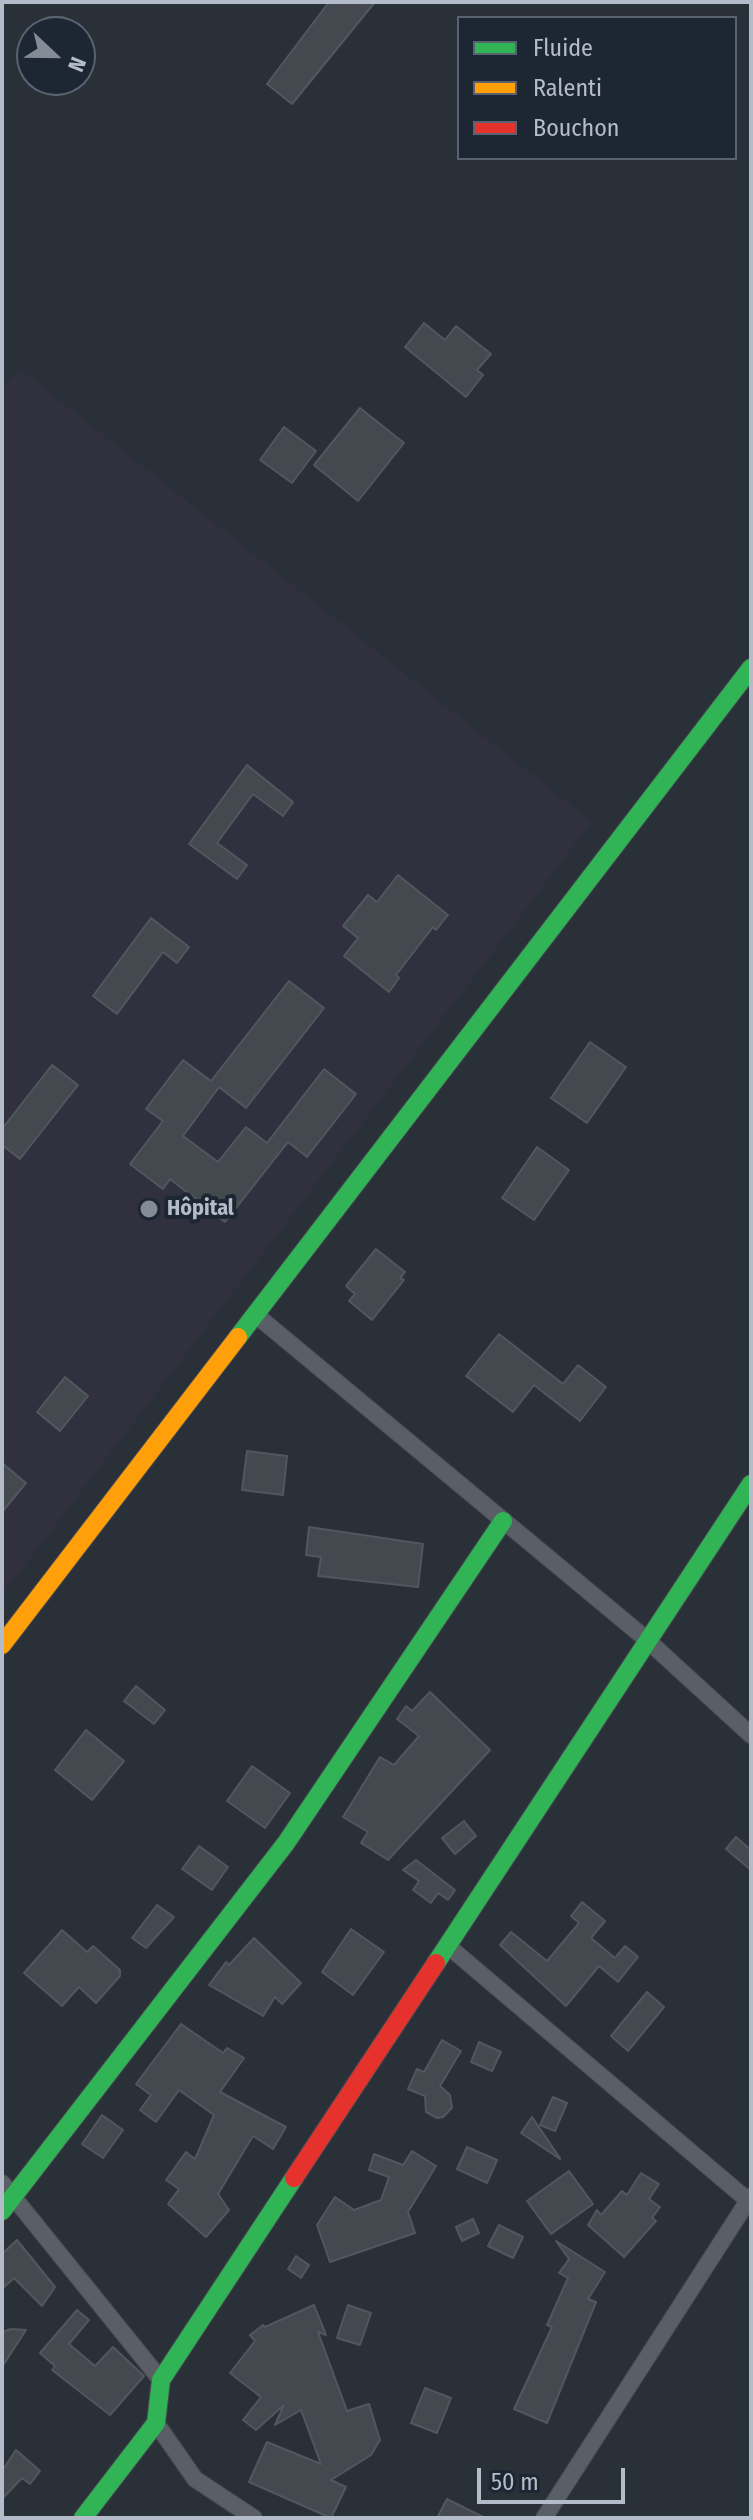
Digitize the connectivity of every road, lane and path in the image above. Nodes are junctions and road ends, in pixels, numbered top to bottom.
1 (751, 668) edge
2 (256, 1315) junction
3 (751, 1484) edge
4 (503, 1521) junction
5 (646, 1639) junction
6 (2, 1645) edge
7 (751, 1735) edge
8 (448, 1946) junction
9 (8, 2189) edge
10 (750, 2199) edge
11 (2, 2211) edge
12 (161, 2380) junction
13 (156, 2423) junction
14 (83, 2518) edge
15 (254, 2518) edge
16 (544, 2518) edge

1 - 2 street
2 - 4 street
2 - 6 street
3 - 5 street
4 - 5 street
4 - 9 street
5 - 7 street
5 - 8 street
8 - 10 street
8 - 12 street
9 - 11 street
9 - 12 street
10 - 16 street
12 - 13 street
13 - 14 street
13 - 15 street

